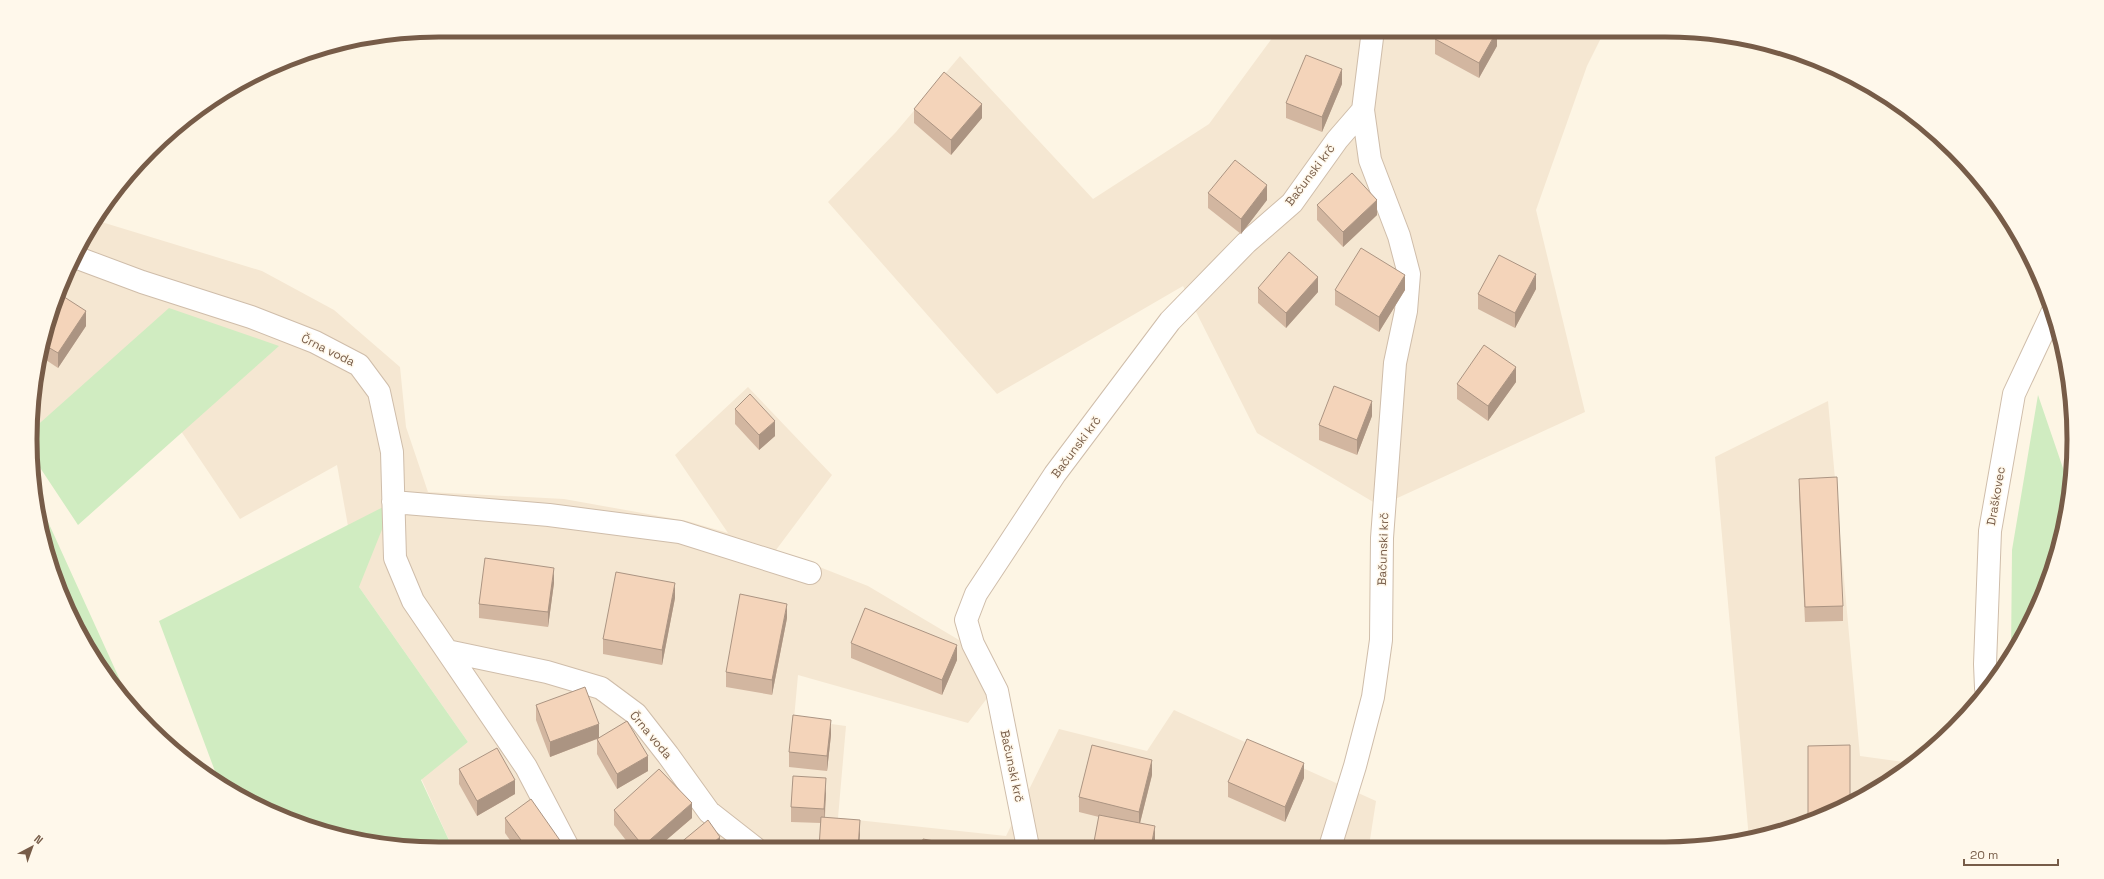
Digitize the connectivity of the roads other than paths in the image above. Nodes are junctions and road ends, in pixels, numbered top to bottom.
1 (1372, 37) edge
2 (1363, 110) junction
3 (80, 259) edge
4 (2049, 320) edge
5 (393, 502) junction
6 (810, 573) dead end
7 (447, 651) junction
8 (1986, 682) edge
9 (565, 842) edge
10 (747, 842) edge
11 (1027, 842) edge
12 (1333, 842) edge

1 - 2 street, Bačunski krč
2 - 11 street, Bačunski krč
2 - 12 street, Bačunski krč
3 - 5 street, Črna voda
4 - 8 street, Draškovec
5 - 6 street
5 - 7 street, Črna voda
7 - 9 street, Črna voda
7 - 10 street, Črna voda

